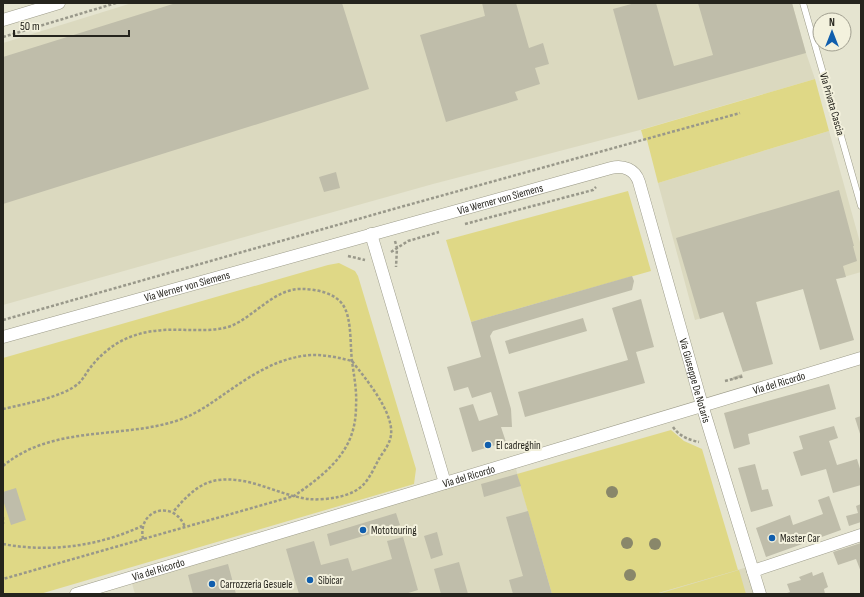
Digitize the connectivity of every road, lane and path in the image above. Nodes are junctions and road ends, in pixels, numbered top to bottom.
1 (59, 3) edge
2 (116, 3) edge
3 (803, 3) edge
4 (3, 20) edge
5 (3, 37) edge
6 (740, 113) dead end
7 (629, 169) joint
8 (598, 185) dead end
9 (861, 206) edge
10 (458, 226) dead end
11 (443, 230) dead end
12 (371, 234) junction
13 (397, 248) junction
14 (386, 254) dead end
15 (397, 270) dead end
16 (3, 320) edge
17 (3, 337) edge
18 (861, 358) edge
19 (352, 361) junction
20 (744, 376) dead end
21 (725, 381) dead end
22 (702, 405) junction
23 (3, 409) edge
24 (671, 425) dead end
25 (715, 446) junction
26 (3, 466) edge
27 (445, 483) junction
28 (294, 496) junction
29 (173, 512) junction
30 (3, 517) edge
31 (3, 524) edge
32 (142, 526) junction
33 (185, 527) junction
34 (861, 535) edge
35 (143, 539) junction
36 (3, 544) edge
37 (753, 571) junction
38 (3, 579) edge
39 (76, 594) edge
40 (760, 594) edge

1 - 4 street
2 - 5 path
3 - 9 lane, Via Privata Cascia
6 - 16 path
7 - 12 street, Via Werner von Siemens
7 - 22 street, Via Giuseppe De Notaris
8 - 10 path
11 - 13 path
12 - 17 street, Via Werner von Siemens
12 - 27 street
13 - 14 path
13 - 15 path
18 - 22 street, Via del Ricordo
19 - 23 path
19 - 26 path
19 - 28 path
19 - 28 path
20 - 21 path
22 - 25 street, Via Giuseppe De Notaris
22 - 27 street, Via del Ricordo
24 - 25 path
25 - 37 street, Via Giuseppe De Notaris
27 - 39 street, Via del Ricordo
28 - 29 path
28 - 33 path
29 - 32 path
29 - 33 path
30 - 31 path
32 - 35 path
32 - 36 path
33 - 35 path
34 - 37 street
35 - 38 path
37 - 40 street, Via Giuseppe De Notaris

